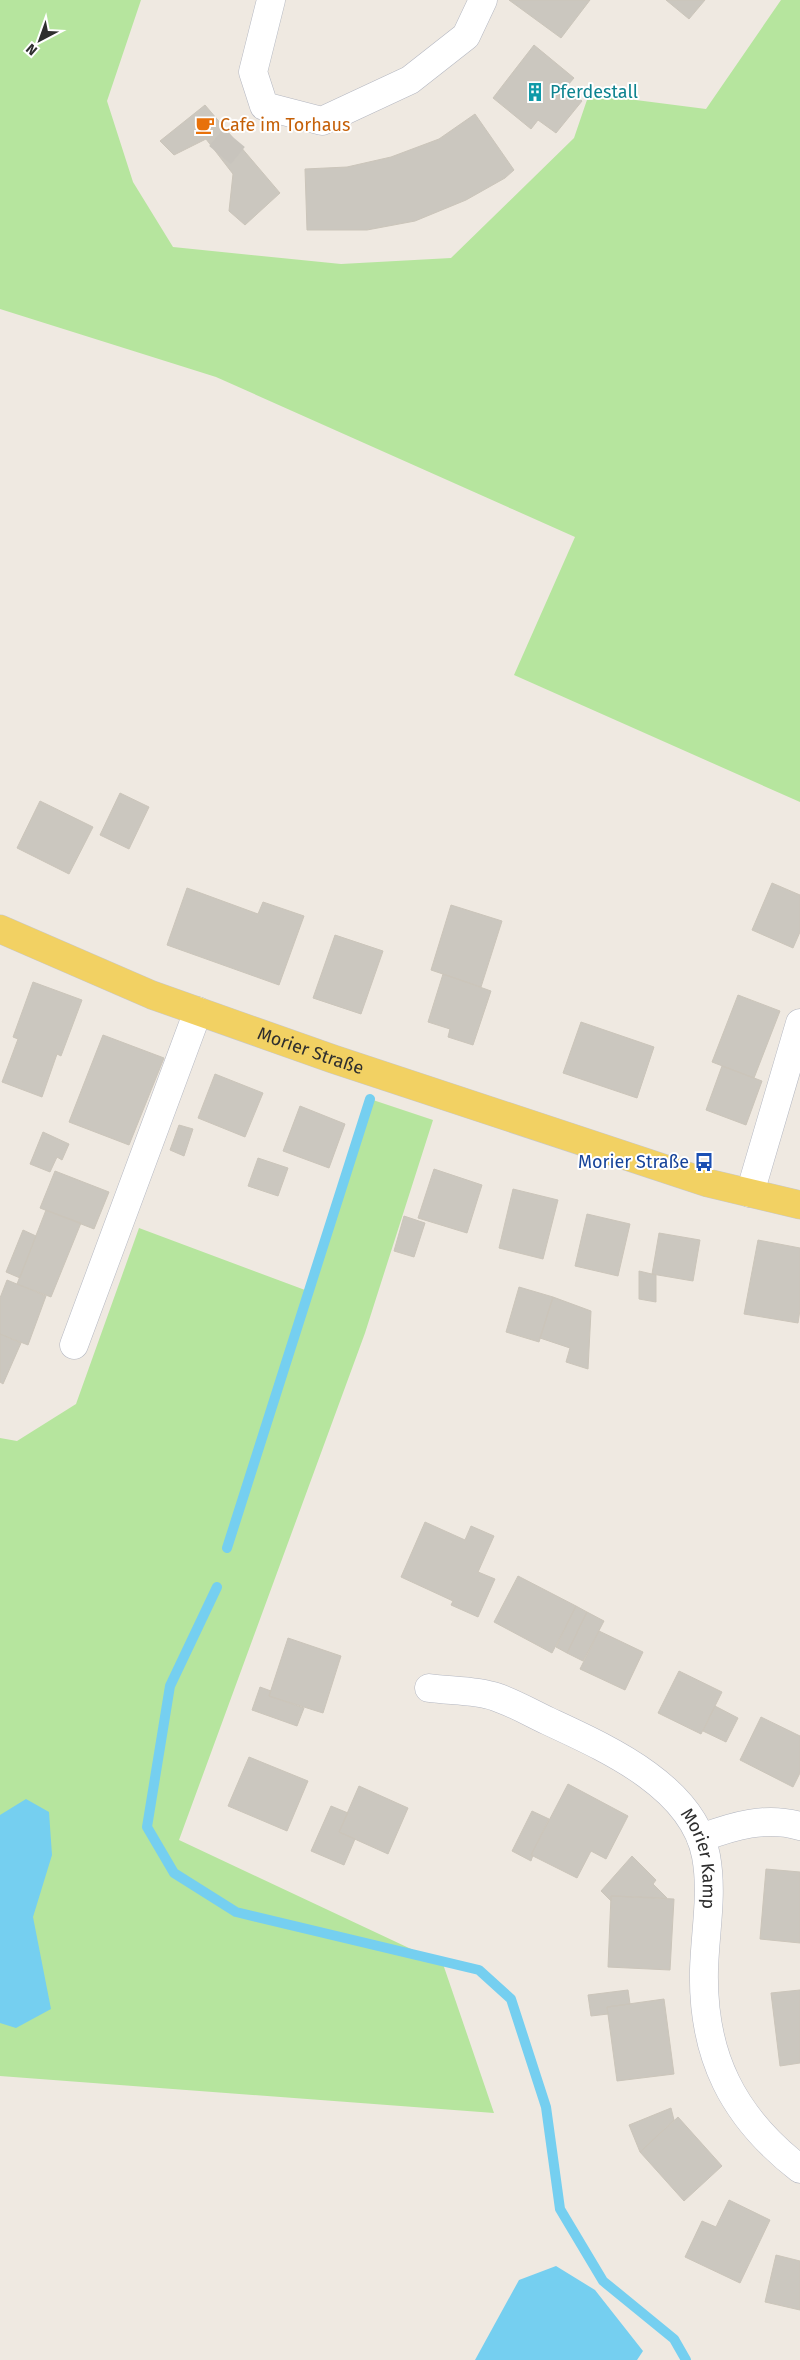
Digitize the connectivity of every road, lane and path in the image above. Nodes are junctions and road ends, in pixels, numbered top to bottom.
1 (271, 0) edge
2 (483, 0) edge
3 (3, 936) edge
4 (198, 1010) junction
5 (800, 1022) edge
6 (750, 1194) junction
7 (800, 1205) edge
8 (74, 1345) dead end
9 (429, 1688) dead end
10 (800, 1826) edge
11 (701, 1838) junction
12 (800, 2169) edge

1 - 2 street
3 - 4 main road, Morier Straße
4 - 6 main road, Morier Straße
4 - 8 street
5 - 6 street
6 - 7 main road, Morier Straße
9 - 11 street, Morier Kamp
10 - 11 street
11 - 12 street, Morier Kamp

